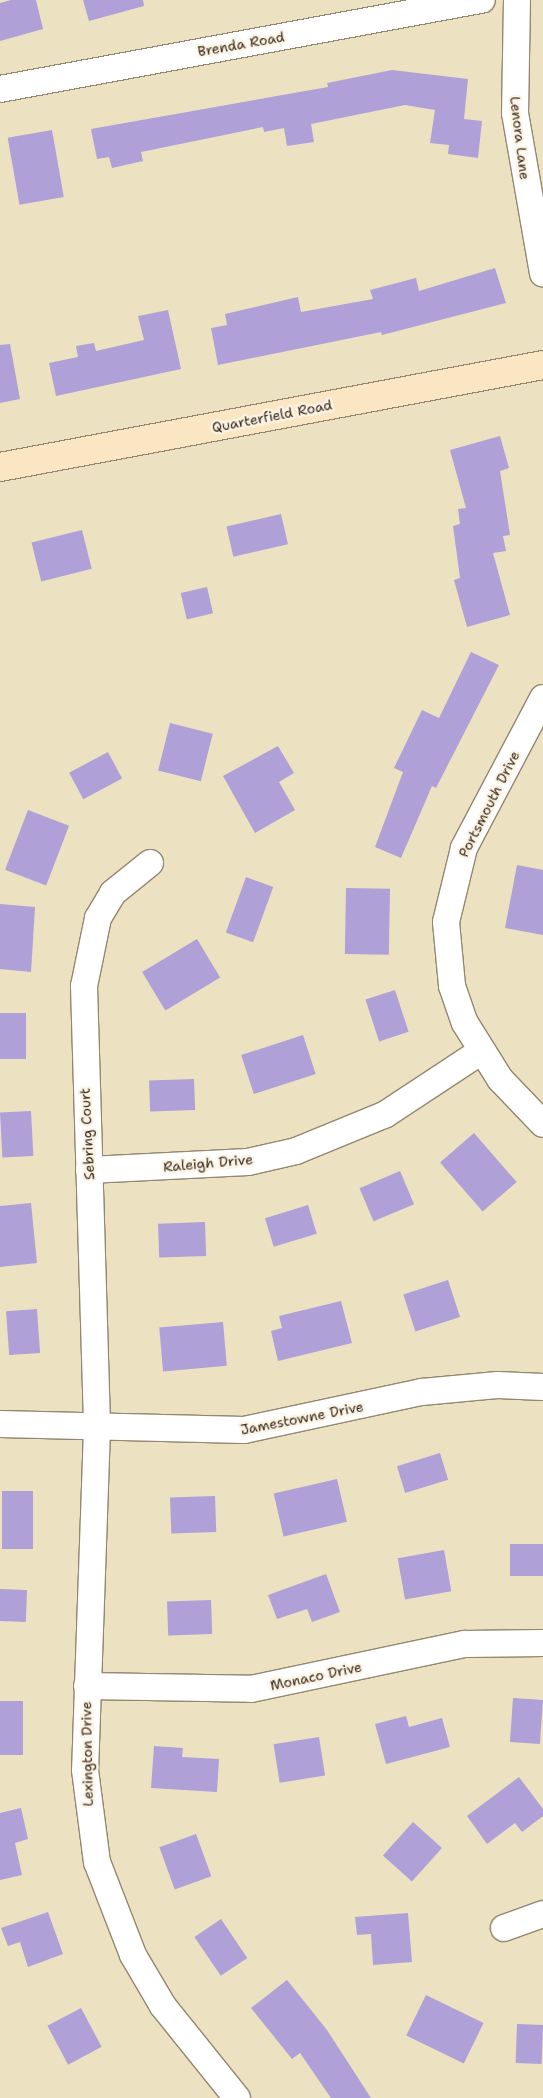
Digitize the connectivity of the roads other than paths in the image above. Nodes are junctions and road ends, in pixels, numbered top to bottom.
1 (482, 0) edge
2 (517, 0) edge
3 (0, 88) edge
4 (543, 274) edge
5 (543, 365) edge
6 (0, 467) edge
7 (543, 698) edge
8 (150, 863) dead end
9 (480, 1052) junction
10 (543, 1124) edge
11 (89, 1170) junction
12 (543, 1387) edge
13 (0, 1424) edge
14 (97, 1430) junction
15 (543, 1643) edge
16 (87, 1686) junction
17 (543, 1914) edge
18 (504, 1928) dead end
19 (237, 2098) edge

1 - 3 street, Brenda Road
2 - 4 street, Lenora Lane
5 - 6 street, Quarterfield Road
7 - 9 street, Portsmouth Drive
8 - 11 street, Sebring Court
9 - 10 street, Portsmouth Drive
9 - 11 street, Raleigh Drive
11 - 14 street, Sebring Court
12 - 14 street, Jamestowne Drive
13 - 14 street, Jamestowne Drive
14 - 16 street, Lexington Drive
15 - 16 street, Monaco Drive
16 - 19 street, Lexington Drive
17 - 18 street

